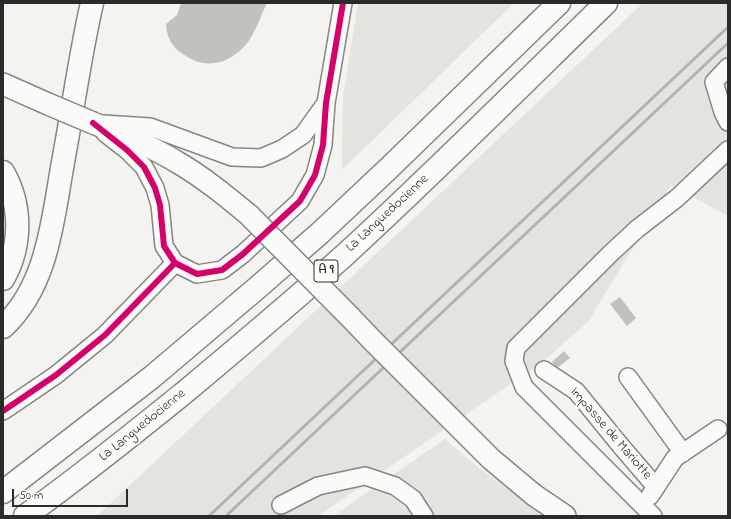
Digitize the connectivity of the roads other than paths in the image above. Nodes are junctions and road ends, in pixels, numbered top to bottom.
1 (92, 3) edge
2 (343, 3) edge
3 (559, 3) edge
4 (606, 3) edge
5 (728, 67) edge
6 (3, 84) edge
7 (326, 103) junction
8 (728, 122) edge
9 (93, 123) junction
10 (728, 150) edge
11 (3, 172) edge
12 (174, 263) junction
13 (3, 278) edge
14 (3, 327) edge
15 (544, 370) dead end
16 (628, 377) dead end
17 (3, 411) edge
18 (718, 429) dead end
19 (683, 453) junction
20 (656, 487) junction
21 (3, 492) edge
22 (281, 505) dead end
23 (648, 511) edge
24 (25, 516) edge
25 (424, 516) edge
26 (565, 516) edge

1 - 14 highway
2 - 7 street
3 - 21 highway, A 9
4 - 24 highway, La Languedocienne / A 9
5 - 8 street
6 - 9 main road, bridge
7 - 9 street
7 - 12 street
9 - 12 street
9 - 26 main road, bridge
10 - 23 street
11 - 13 highway
12 - 17 street
15 - 20 street, Impasse de Mariotte
16 - 19 street
18 - 19 street, Impasse de Mariotte
19 - 20 street, Impasse de Mariotte
20 - 23 street, Impasse de Mariotte
22 - 25 street

